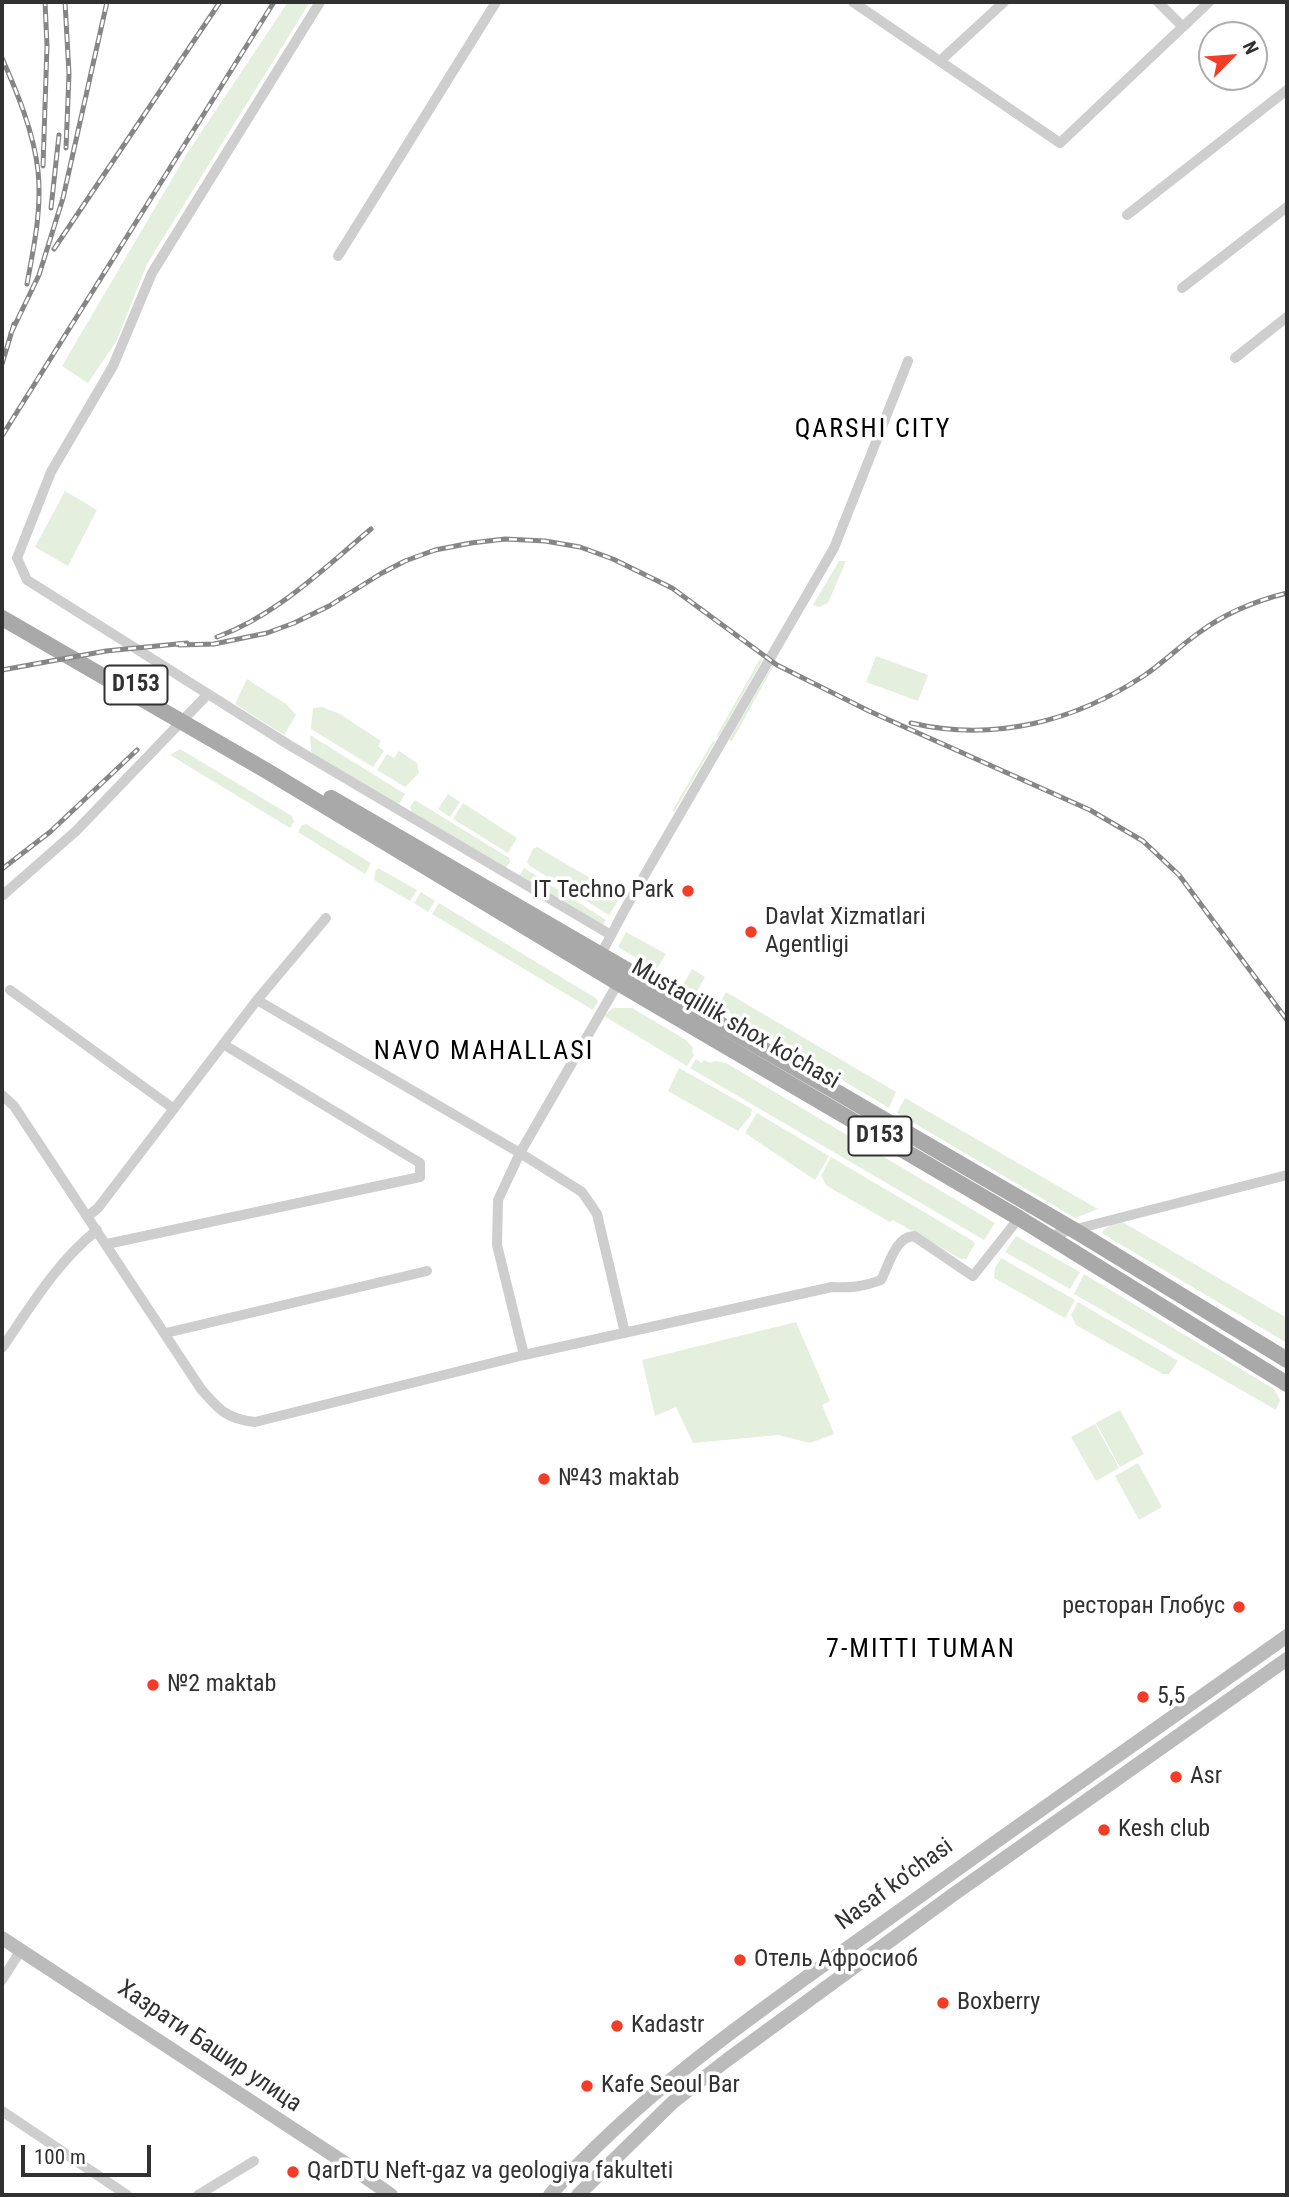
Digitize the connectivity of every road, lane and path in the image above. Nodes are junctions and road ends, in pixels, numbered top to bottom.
1 (320, 2) edge
2 (496, 2) edge
3 (853, 2) edge
4 (1004, 2) edge
5 (1158, 2) edge
6 (1209, 2) edge
7 (1182, 27) junction
8 (940, 61) junction
9 (1287, 90) edge
10 (1287, 207) edge
11 (1127, 215) dead end
12 (338, 256) dead end
13 (1182, 288) dead end
14 (1287, 317) edge
15 (1235, 358) dead end
16 (908, 361) dead end
17 (2, 607) edge
18 (2, 618) edge
19 (207, 695) junction
20 (269, 767) junction
21 (2, 896) edge
22 (486, 896) junction
23 (326, 918) dead end
24 (611, 936) junction
25 (601, 954) junction
26 (618, 983) junction
27 (10, 990) dead end
28 (257, 1000) junction
29 (223, 1044) junction
30 (2, 1095) edge
31 (174, 1109) junction
32 (520, 1153) junction
33 (1287, 1175) edge
34 (1029, 1204) junction
35 (88, 1216) junction
36 (1019, 1218) junction
37 (97, 1230) junction
38 (1074, 1230) junction
39 (1049, 1236) junction
40 (107, 1244) junction
41 (427, 1270) dead end
42 (166, 1333) junction
43 (625, 1333) junction
44 (2, 1348) edge
45 (524, 1355) junction
46 (1287, 1360) edge
47 (1287, 1384) edge
48 (1287, 1636) edge
49 (1287, 1659) edge
50 (2, 1938) edge
51 (20, 1950) junction
52 (2, 1980) edge
53 (2, 2111) edge
54 (254, 2161) dead end
55 (127, 2195) edge
56 (198, 2195) edge
57 (391, 2195) edge
58 (550, 2195) edge
59 (578, 2195) edge

1 - 19 street
2 - 12 street
3 - 8 street
4 - 8 street
5 - 7 street
6 - 7 street
7 - 8 street
9 - 11 street
10 - 13 street
14 - 15 street
16 - 24 street
17 - 20 main road, D153
18 - 20 main road, D153
19 - 21 street
19 - 24 street
20 - 22 main road, Mustaqillik shox ko'chasi / D153
22 - 25 main road, Mustaqillik shox ko'chasi / D153
22 - 26 main road, Mustaqillik shox ko'chasi / D153
23 - 28 street
24 - 25 street
25 - 34 main road, Mustaqillik shox ko'chasi / D153
26 - 32 street
26 - 36 main road, Mustaqillik shox ko'chasi / D153
27 - 31 street
28 - 29 street
28 - 32 street
29 - 31 street
29 - 40 street
30 - 35 street
31 - 35 street
32 - 43 street
32 - 45 street
33 - 38 street
34 - 36 main road
34 - 38 main road, Mustaqillik shox ko'chasi / D153
35 - 37 street
36 - 39 main road, Mustaqillik shox ko'chasi / D153
36 - 43 street
37 - 40 street
37 - 44 street
38 - 39 street
38 - 46 main road, Mustaqillik shox ko'chasi / D153
39 - 47 main road, Mustaqillik shox ko'chasi / D153
40 - 42 street
41 - 42 street
42 - 45 street
43 - 45 street
48 - 58 main road, Nasaf ko‘chasi
49 - 59 main road, Nasaf ko‘chasi
50 - 51 main road, Хазрати Башир улица
51 - 52 street
51 - 57 main road, Хазрати Башир улица
53 - 55 street
54 - 56 street

